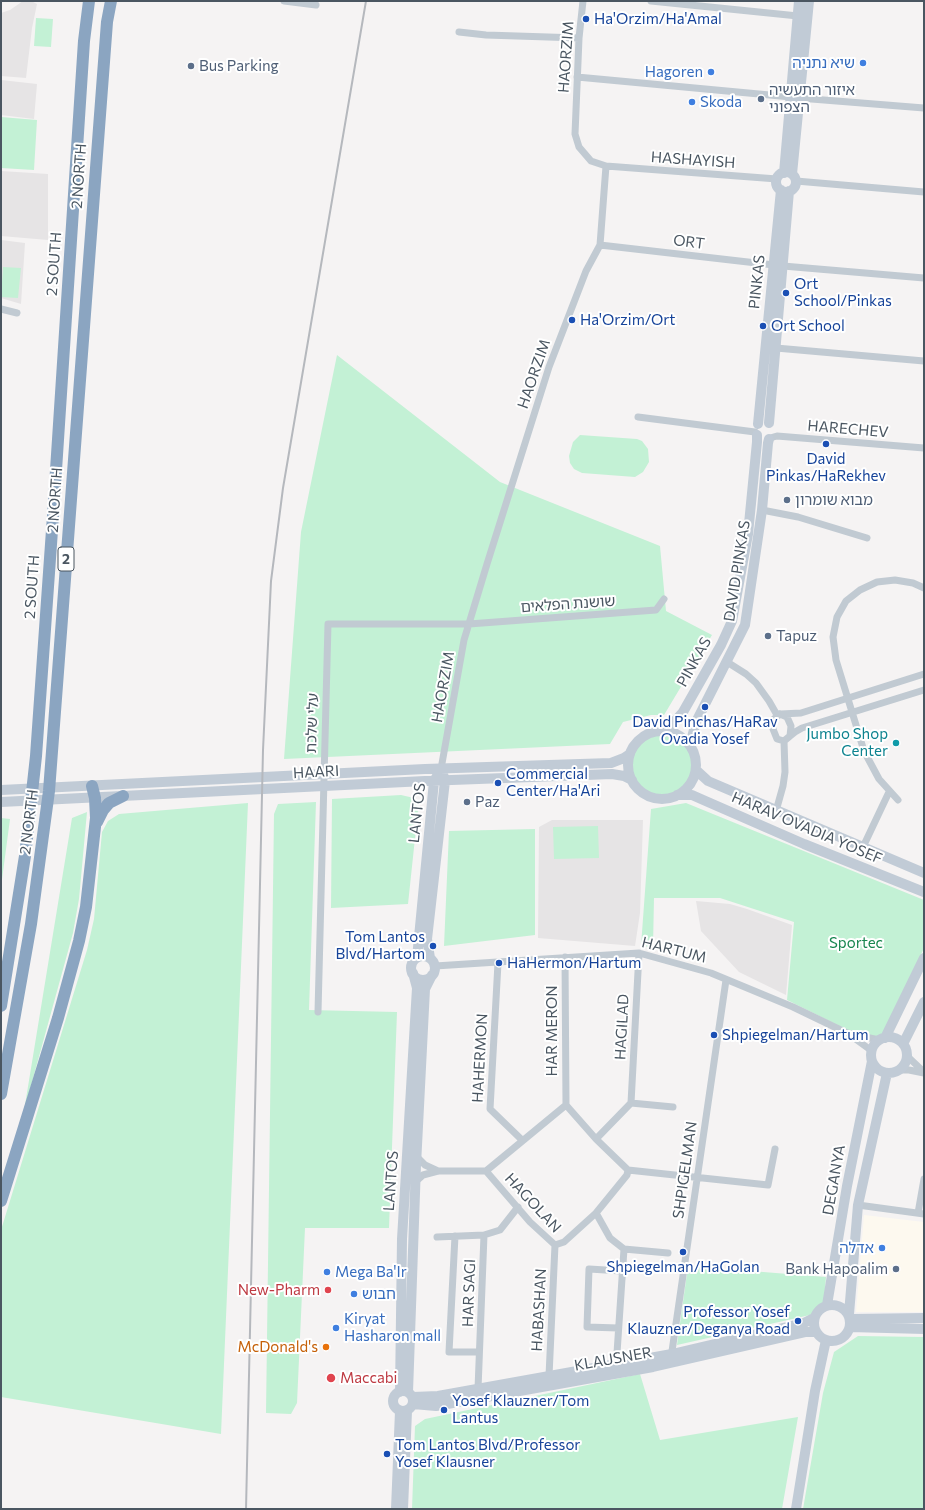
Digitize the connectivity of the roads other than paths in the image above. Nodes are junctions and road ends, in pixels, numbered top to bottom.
1 (89, 1) edge
2 (112, 1) edge
3 (284, 1) edge
4 (583, 1) edge
5 (651, 1) edge
6 (799, 1) edge
7 (809, 1) edge
8 (316, 5) dead end
9 (798, 16) junction
10 (459, 32) dead end
11 (580, 38) junction
12 (577, 77) junction
13 (795, 97) junction
14 (924, 108) edge
15 (606, 166) junction
16 (787, 177) junction
17 (785, 191) junction
18 (924, 192) edge
19 (600, 245) junction
20 (778, 266) junction
21 (924, 278) edge
22 (1, 309) edge
23 (17, 313) dead end
24 (776, 348) junction
25 (924, 361) edge
26 (638, 417) dead end
27 (769, 423) junction
28 (757, 431) junction
29 (770, 438) junction
30 (924, 448) edge
31 (762, 510) junction
32 (867, 538) dead end
33 (924, 588) edge
34 (664, 600) dead end
35 (469, 624) junction
36 (727, 662) junction
37 (924, 674) edge
38 (924, 690) edge
39 (848, 698) junction
40 (852, 712) junction
41 (779, 715) junction
42 (666, 731) junction
43 (787, 739) junction
44 (690, 745) junction
45 (630, 754) junction
46 (441, 769) junction
47 (696, 770) junction
48 (464, 780) junction
49 (632, 780) junction
50 (434, 781) junction
51 (446, 781) junction
52 (405, 782) junction
53 (92, 786) junction
54 (1, 790) edge
55 (889, 792) junction
56 (677, 795) junction
57 (123, 796) junction
58 (95, 797) junction
59 (898, 800) dead end
60 (1, 802) edge
61 (432, 803) junction
62 (442, 806) junction
63 (776, 811) junction
64 (95, 831) junction
65 (863, 847) junction
66 (924, 873) edge
67 (924, 892) edge
68 (639, 953) junction
69 (565, 957) junction
70 (417, 958) junction
71 (924, 958) edge
72 (498, 963) junction
73 (432, 966) junction
74 (413, 973) junction
75 (726, 980) junction
76 (924, 1002) edge
77 (1, 1006) edge
78 (318, 1012) dead end
79 (847, 1033) junction
80 (882, 1039) junction
81 (903, 1044) junction
82 (872, 1051) junction
83 (907, 1056) junction
84 (872, 1061) junction
85 (898, 1070) junction
86 (888, 1073) junction
87 (924, 1073) edge
88 (1, 1094) edge
89 (631, 1103) junction
90 (566, 1105) junction
91 (674, 1107) dead end
92 (596, 1139) junction
93 (522, 1140) junction
94 (774, 1149) dead end
95 (416, 1156) junction
96 (628, 1170) junction
97 (438, 1171) junction
98 (486, 1171) junction
99 (698, 1177) junction
100 (924, 1179) edge
101 (415, 1182) junction
102 (1, 1201) edge
103 (858, 1205) junction
104 (518, 1207) junction
105 (596, 1213) junction
106 (921, 1213) edge
107 (484, 1235) junction
108 (455, 1236) junction
109 (437, 1237) dead end
110 (555, 1245) junction
111 (624, 1249) junction
112 (668, 1253) dead end
113 (622, 1271) junction
114 (827, 1305) junction
115 (814, 1318) junction
116 (924, 1318) edge
117 (850, 1320) junction
118 (618, 1328) junction
119 (924, 1329) edge
120 (816, 1332) junction
121 (826, 1340) junction
122 (479, 1352) junction
123 (617, 1353) dead end
124 (671, 1359) junction
125 (549, 1376) junction
126 (478, 1389) junction
127 (407, 1401) junction
128 (396, 1509) edge
129 (403, 1509) edge
130 (796, 1509) edge

1 - 77 highway, 2 SOUTH / 2
2 - 88 highway, 2 NORTH / 2
3 - 8 street
4 - 11 street, HAORZIM
5 - 9 street
6 - 9 street
7 - 13 street
9 - 13 street
10 - 11 street
11 - 12 street, HAORZIM
12 - 13 street
12 - 15 street, HAORZIM
13 - 14 street
13 - 16 street
15 - 16 street, HASHAYISH
15 - 19 street, HAORZIM
16 - 17 street
16 - 17 street
16 - 18 street, HASHAYISH
17 - 20 street, PINKAS
19 - 20 street, ORT
19 - 35 street, HAORZIM
20 - 21 street, ORT
20 - 24 street
20 - 28 street, PINKAS
22 - 23 street
24 - 25 street
24 - 27 street
26 - 28 street
27 - 28 street
27 - 29 street
28 - 29 street
28 - 42 street, PINKAS
29 - 30 street, HARECHEV
29 - 31 street, DAVID PINKAS
31 - 32 street
31 - 36 street, DAVID PINKAS
33 - 39 street
34 - 35 street, שושנת הפלאים
35 - 46 street, HAORZIM
35 - 78 street, עלי שלכת
36 - 41 street
36 - 44 street, DAVID PINKAS
37 - 39 street
38 - 40 street
39 - 40 street
39 - 41 street
40 - 43 street
40 - 55 street
41 - 43 street
41 - 43 street
42 - 44 street
42 - 45 street
43 - 63 street
44 - 47 street
45 - 46 street, HAARI
45 - 49 street
46 - 50 street, LANTOS
46 - 51 street, LANTOS
46 - 53 street, HAARI
47 - 56 street
47 - 63 street, HARAV OVADIA YOSEF
48 - 49 street, HAARI
48 - 51 street, HAARI
48 - 62 street
49 - 56 street
50 - 51 street, HAARI
50 - 52 street, HAARI
50 - 61 street, LANTOS
51 - 62 street, LANTOS
52 - 57 street, HAARI
52 - 61 street
53 - 54 street, HAARI
53 - 58 highway
55 - 59 street
55 - 65 street
56 - 67 street, HARAV OVADIA YOSEF
57 - 58 street, HAARI
57 - 64 highway
58 - 60 street, HAARI
58 - 64 highway
61 - 70 street, LANTOS
62 - 73 street, LANTOS
63 - 65 street, HARAV OVADIA YOSEF
64 - 102 highway
65 - 66 street, HARAV OVADIA YOSEF
68 - 69 street, HARTUM
68 - 75 street, HARTUM
68 - 89 street, HAGILAD
69 - 72 street, HARTUM
69 - 90 street, HAR MERON
70 - 73 street
70 - 74 street
71 - 80 street
72 - 73 street, HARTUM
72 - 93 street, HAHERMON
73 - 74 street
73 - 95 street, LANTOS
74 - 127 street, LANTOS
75 - 79 street, HARTUM
75 - 99 street, SHPIGELMAN
76 - 81 street
79 - 80 street, HARTUM
79 - 82 street, HARTUM
80 - 81 street
80 - 82 street
81 - 83 street
82 - 84 street
83 - 85 street
83 - 87 street
84 - 86 street
84 - 114 street, DEGANYA
85 - 86 street
85 - 87 street
86 - 103 street, DEGANYA
89 - 91 street
89 - 92 street
90 - 92 street
90 - 93 street, HAGOLAN
92 - 96 street
93 - 98 street, HAGOLAN
94 - 99 street
95 - 97 street
95 - 101 street, LANTOS
96 - 99 street
96 - 105 street, HAGOLAN
97 - 98 street, HAGOLAN
97 - 101 street, HAGOLAN
98 - 104 street, HAGOLAN
99 - 124 street, SHPIGELMAN
100 - 106 street
101 - 127 street, LANTOS
103 - 106 street
103 - 117 street, DEGANYA
104 - 107 street
104 - 110 street, HAGOLAN
105 - 110 street, HAGOLAN
105 - 111 street
107 - 108 street
107 - 122 street, HAR SAGI
108 - 109 street
108 - 122 street, HAR SAGI
110 - 125 street, HABASHAN
111 - 112 street
111 - 113 street
113 - 118 street
113 - 118 street
114 - 115 street
114 - 117 street
115 - 120 street
115 - 124 street, KLAUSNER
116 - 117 street
117 - 119 street
117 - 121 street
118 - 123 street
120 - 121 street
120 - 124 street, KLAUSNER
121 - 130 street
122 - 126 street, HAR SAGI
124 - 125 street, KLAUSNER
124 - 127 street, KLAUSNER
125 - 126 street, KLAUSNER
126 - 127 street, KLAUSNER
127 - 128 street, LANTOS
127 - 129 street, LANTOS

